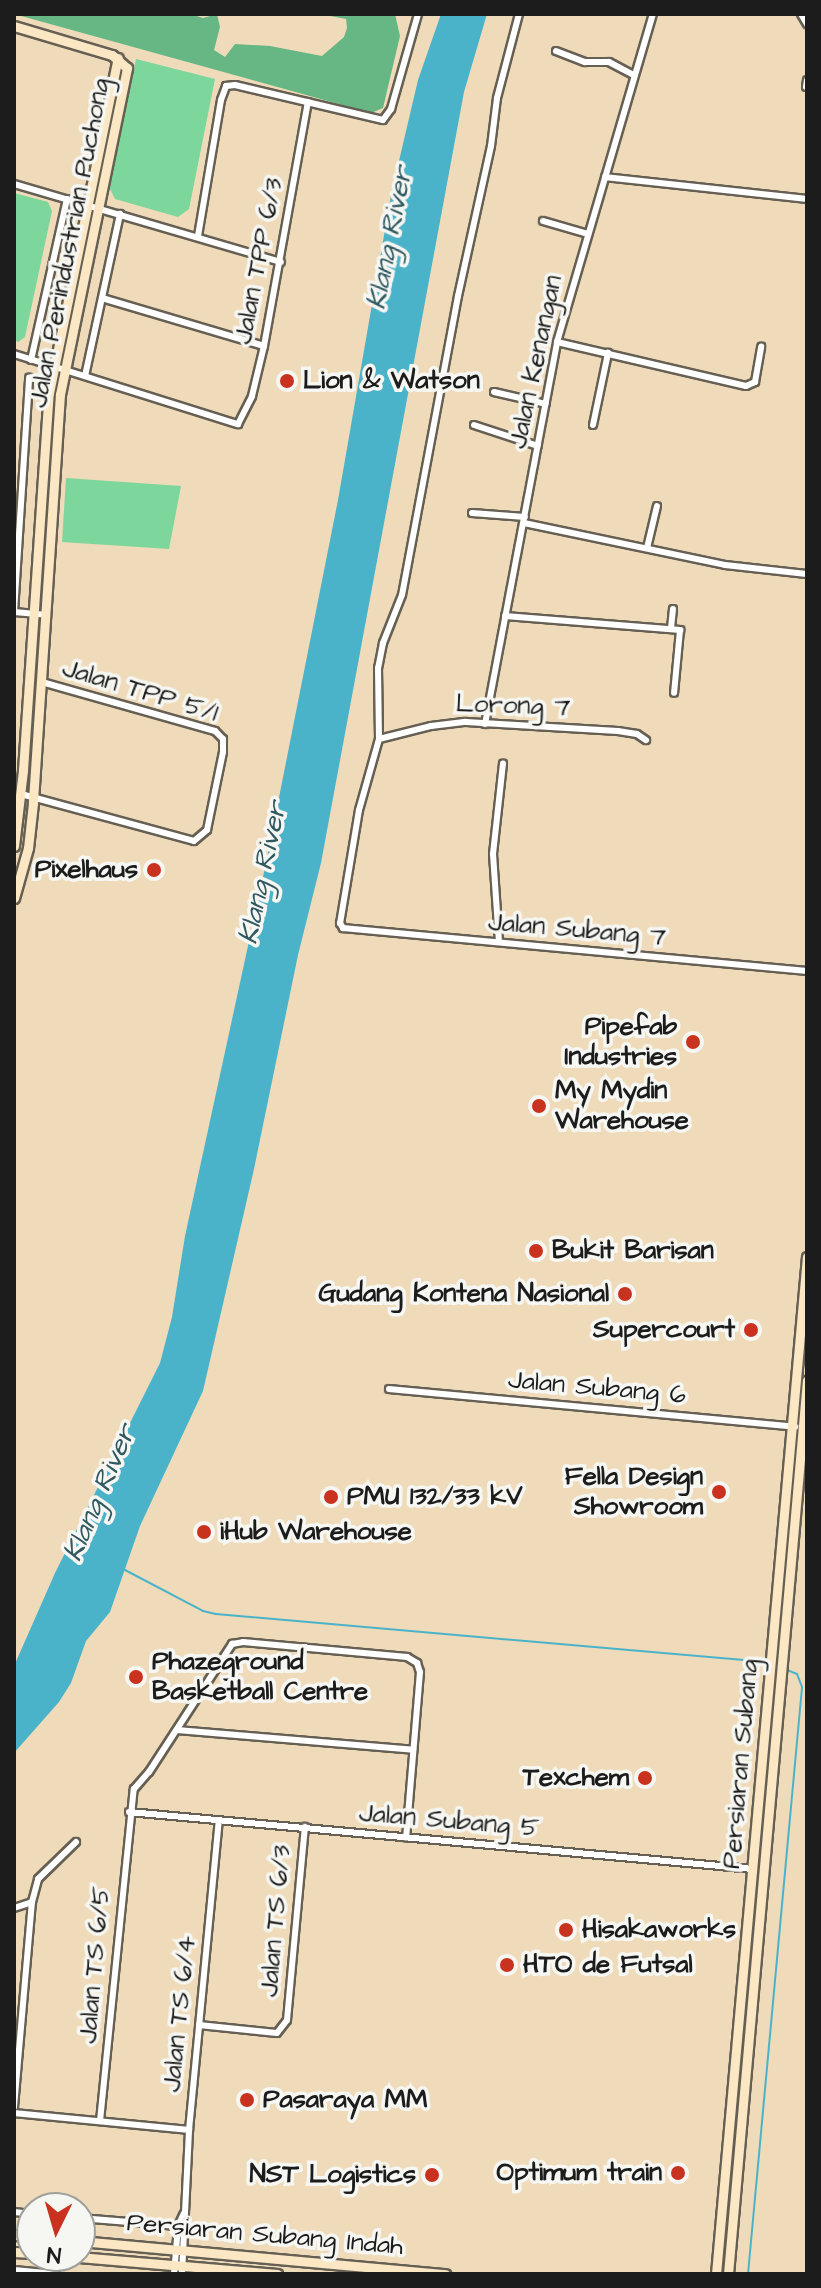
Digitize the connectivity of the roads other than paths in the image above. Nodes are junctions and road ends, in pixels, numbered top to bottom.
1 (418, 14) edge
2 (519, 14) edge
3 (653, 14) edge
4 (801, 14) edge
5 (807, 24) edge
6 (14, 26) edge
7 (556, 51) dead end
8 (118, 58) junction
9 (633, 75) junction
10 (807, 80) edge
11 (806, 87) edge
12 (308, 102) junction
13 (605, 177) junction
14 (14, 184) edge
15 (67, 199) junction
16 (807, 199) edge
17 (87, 205) junction
18 (99, 208) junction
19 (120, 214) junction
20 (543, 221) dead end
21 (588, 234) junction
22 (198, 236) junction
23 (281, 262) junction
24 (102, 298) junction
25 (557, 342) junction
26 (264, 346) junction
27 (761, 347) dead end
28 (608, 353) junction
29 (14, 354) edge
30 (31, 360) junction
31 (53, 366) junction
32 (64, 369) junction
33 (85, 376) junction
34 (29, 377) dead end
35 (494, 392) dead end
36 (546, 404) junction
37 (474, 425) dead end
38 (593, 425) dead end
39 (538, 446) junction
40 (18, 490) edge
41 (657, 506) dead end
42 (472, 513) dead end
43 (524, 520) junction
44 (647, 548) junction
45 (807, 574) edge
46 (673, 609) dead end
47 (14, 612) edge
48 (35, 614) junction
49 (47, 615) junction
50 (505, 616) junction
51 (671, 628) junction
52 (42, 682) junction
53 (674, 693) dead end
54 (485, 724) junction
55 (379, 739) junction
56 (646, 740) dead end
57 (503, 764) dead end
58 (21, 794) junction
59 (34, 797) junction
60 (14, 846) edge
61 (17, 877) edge
62 (15, 894) edge
63 (499, 942) junction
64 (807, 971) edge
65 (807, 1257) edge
66 (807, 1380) edge
67 (389, 1389) dead end
68 (798, 1427) junction
69 (177, 1730) junction
70 (413, 1750) junction
71 (129, 1812) junction
72 (219, 1820) junction
73 (305, 1827) junction
74 (406, 1837) junction
75 (76, 1842) dead end
76 (759, 1870) junction
77 (32, 1902) junction
78 (14, 1908) edge
79 (199, 2025) junction
80 (14, 2110) edge
81 (100, 2121) junction
82 (189, 2130) junction
83 (184, 2213) junction
84 (96, 2219) edge
85 (178, 2226) junction
86 (96, 2242) edge
87 (180, 2250) junction
88 (96, 2260) edge
89 (14, 2270) edge
90 (178, 2270) edge
91 (56, 2274) edge
92 (277, 2274) edge
93 (446, 2274) edge
94 (716, 2274) edge
95 (728, 2274) edge

1 - 12 street
2 - 55 street
3 - 9 street, Jalan Kenangan
4 - 5 street
6 - 8 street
7 - 9 street
8 - 17 street, Jalan Perindustrian Puchong
8 - 18 street, Jalan Perindustrian Puchong
9 - 13 street, Jalan Kenangan
10 - 11 street
12 - 22 street
12 - 23 street, Jalan TPP 6/3
13 - 16 street
13 - 21 street, Jalan Kenangan
14 - 15 street
15 - 17 street
15 - 30 street
17 - 18 street
17 - 31 street, Jalan Perindustrian Puchong
18 - 19 street
18 - 32 street, Jalan Perindustrian Puchong
19 - 22 street
19 - 24 street
20 - 21 street
21 - 25 street, Jalan Kenangan
22 - 23 street
23 - 26 street, Jalan TPP 6/3
24 - 26 street
24 - 33 street
25 - 28 street
25 - 36 street, Jalan Kenangan
26 - 33 street, Jalan TPP 6/3
27 - 28 street
28 - 38 street
29 - 30 street
30 - 31 street
31 - 32 street
31 - 48 street, Jalan Perindustrian Puchong
32 - 33 street
32 - 49 street, Jalan Perindustrian Puchong
34 - 40 street
35 - 36 street
36 - 39 street, Jalan Kenangan
37 - 39 street
39 - 43 street, Jalan Kenangan
40 - 47 street
41 - 44 street
42 - 43 street
43 - 44 street
43 - 50 street, Jalan Kenangan
44 - 45 street
46 - 51 street
47 - 48 street
48 - 49 street
48 - 58 street, Jalan Perindustrian Puchong
49 - 52 street, Jalan Perindustrian Puchong
50 - 51 street
50 - 54 street, Jalan Kenangan
51 - 53 street
52 - 59 street, Jalan Perindustrian Puchong
52 - 59 street, Jalan TPP 5/1
54 - 55 street, Lorong 7
54 - 56 street, Lorong 7
55 - 63 street, Jalan Subang 7
57 - 63 street
58 - 59 street, Jalan TPP 5/1
58 - 60 street, Jalan Perindustrian Puchong
59 - 61 street, Jalan Perindustrian Puchong
61 - 62 street, Jalan Perindustrian Puchong
63 - 64 street, Jalan Subang 7
65 - 68 street, Persiaran Subang
66 - 68 street, Persiaran Subang
67 - 68 street, Jalan Subang 6
68 - 76 street, Persiaran Subang
68 - 76 street, Persiaran Subang
69 - 70 street
69 - 70 street, Jalan TS 6/5
69 - 71 street, Jalan TS 6/5
70 - 74 street
71 - 72 street, Jalan Subang 5
71 - 81 street, Jalan TS 6/5
72 - 73 street, Jalan Subang 5
72 - 79 street, Jalan TS 6/4
73 - 74 street, Jalan Subang 5
73 - 79 street, Jalan TS 6/3
74 - 76 street, Jalan Subang 5
75 - 77 street
76 - 94 street, Persiaran Subang
76 - 95 street, Persiaran Subang
77 - 78 street
77 - 80 street
79 - 82 street, Jalan TS 6/4
80 - 81 street
81 - 82 street
82 - 83 street, Jalan TS 6/4
83 - 85 street, Jalan TS 6/4
83 - 87 street, Jalan TS 6/4
84 - 85 street
85 - 87 street, Jalan TS 6/4
86 - 87 street, Persiaran Subang Indah
87 - 90 street, Jalan TS 6/4
87 - 93 street, Persiaran Subang Indah
88 - 90 street, Persiaran Subang Indah
89 - 91 street
90 - 92 street, Persiaran Subang Indah

